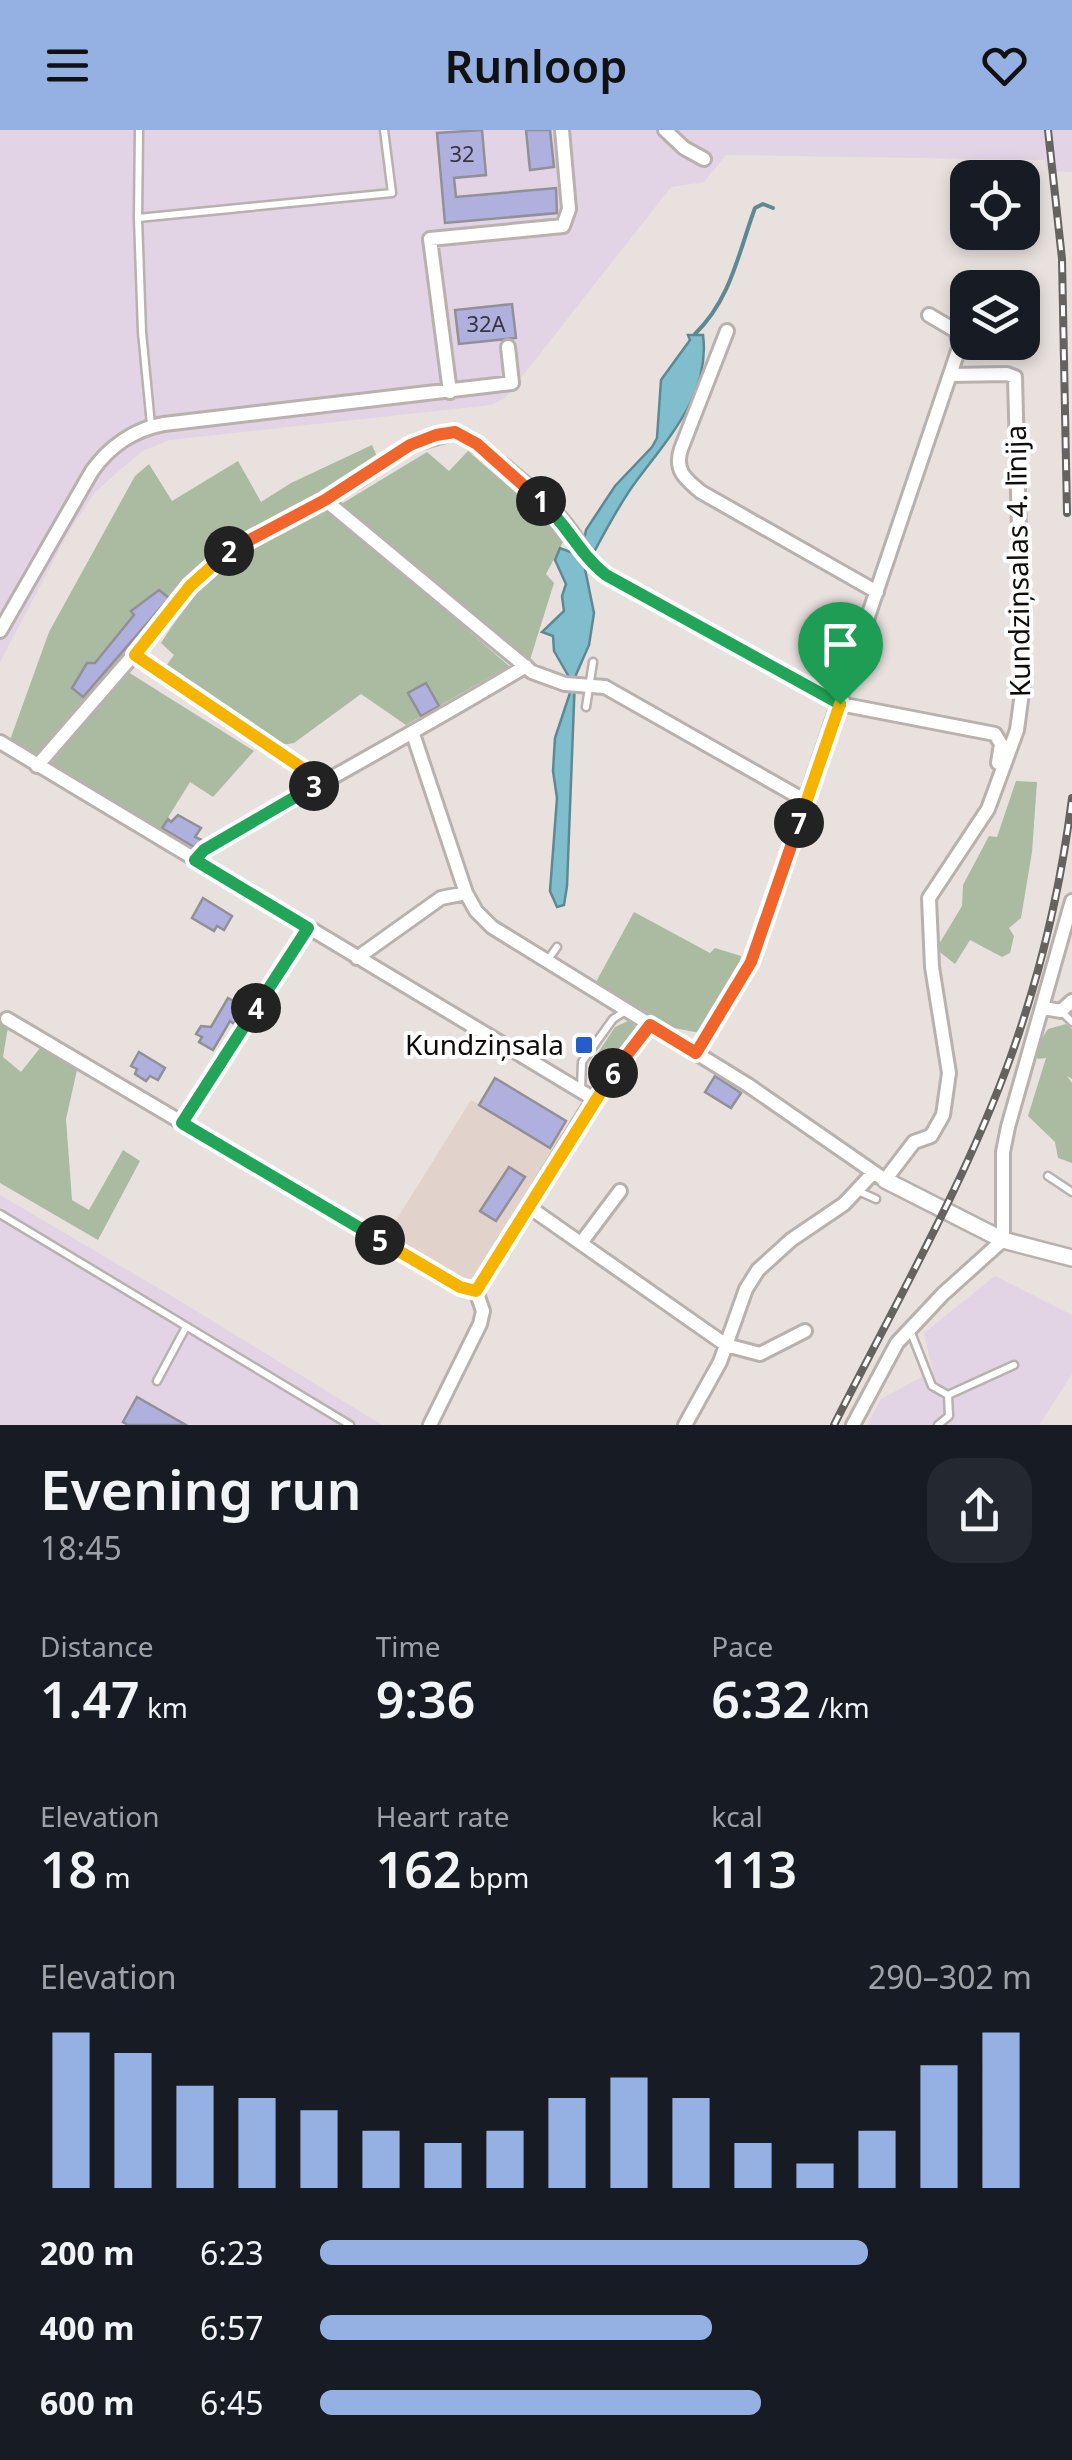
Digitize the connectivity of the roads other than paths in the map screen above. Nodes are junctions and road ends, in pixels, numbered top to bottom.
1 (139, 130) edge
2 (384, 130) edge
3 (562, 130) edge
4 (665, 130) edge
5 (704, 158) dead end
6 (138, 218) junction
7 (929, 316) dead end
8 (948, 324) edge
9 (727, 330) dead end
10 (508, 346) dead end
11 (956, 360) edge
12 (950, 374) junction
13 (450, 392) junction
14 (152, 426) junction
15 (325, 500) junction
16 (877, 592) junction
17 (0, 631) edge
18 (135, 655) junction
19 (593, 662) dead end
20 (526, 666) junction
21 (585, 685) junction
22 (840, 704) junction
23 (586, 708) dead end
24 (414, 734) junction
25 (0, 742) edge
26 (38, 766) junction
27 (998, 783) junction
28 (316, 785) junction
29 (806, 801) junction
30 (195, 860) junction
31 (466, 893) junction
32 (1072, 901) edge
33 (308, 928) junction
34 (558, 946) dead end
35 (357, 958) junction
36 (547, 961) junction
37 (1072, 1001) edge
38 (1044, 1008) junction
39 (627, 1010) junction
40 (1061, 1011) junction
41 (7, 1018) dead end
42 (1072, 1022) edge
43 (650, 1025) junction
44 (696, 1053) junction
45 (581, 1090) junction
46 (594, 1099) junction
47 (182, 1123) junction
48 (879, 1176) junction
49 (1048, 1176) dead end
50 (857, 1190) junction
51 (620, 1191) dead end
52 (1072, 1192) edge
53 (876, 1199) dead end
54 (529, 1206) junction
55 (0, 1214) edge
56 (1003, 1240) junction
57 (581, 1242) junction
58 (1072, 1258) edge
59 (476, 1291) junction
60 (186, 1327) junction
61 (910, 1328) junction
62 (805, 1331) dead end
63 (726, 1345) junction
64 (1014, 1365) dead end
65 (157, 1381) dead end
66 (948, 1396) junction
67 (350, 1425) edge
68 (430, 1425) edge
69 (686, 1425) edge
70 (853, 1425) edge
71 (938, 1425) edge

1 - 6 lane
2 - 6 lane
3 - 13 street
4 - 5 street
6 - 14 lane
7 - 8 street
9 - 16 street
10 - 13 street
11 - 12 street
12 - 16 street
12 - 27 street, Kundziņsalas 4. līnija
13 - 14 street
14 - 17 street
15 - 18 street
15 - 20 street
15 - 22 street
16 - 22 street
18 - 26 street
18 - 28 street
19 - 21 lane
20 - 21 street
20 - 24 street
21 - 23 lane
21 - 29 street
22 - 27 street
22 - 29 street
24 - 28 street
24 - 31 street
25 - 26 street
26 - 30 street
27 - 48 street, Kundziņsalas 4. līnija
28 - 30 street
29 - 44 street
30 - 33 street
31 - 35 street
31 - 36 street
32 - 38 street
33 - 35 street
33 - 47 street
34 - 36 lane
35 - 45 street
36 - 39 street
37 - 40 street
38 - 40 street
38 - 56 street
39 - 43 street
39 - 45 lane
40 - 42 lane
41 - 47 street
43 - 44 street
43 - 46 street
44 - 48 street
45 - 46 street
46 - 54 street
47 - 59 street
48 - 50 street, Kundziņsalas 4. līnija
48 - 56 street
49 - 52 lane
50 - 53 lane
50 - 63 street, Kundziņsalas 4. līnija
51 - 57 street
54 - 57 street
54 - 59 street
55 - 60 lane
56 - 58 street
56 - 61 street
57 - 63 street
59 - 68 street
60 - 65 lane
60 - 67 lane
61 - 66 lane
61 - 70 street
62 - 63 street
63 - 69 street, Kundziņsalas 4. līnija
64 - 66 lane
66 - 71 lane

